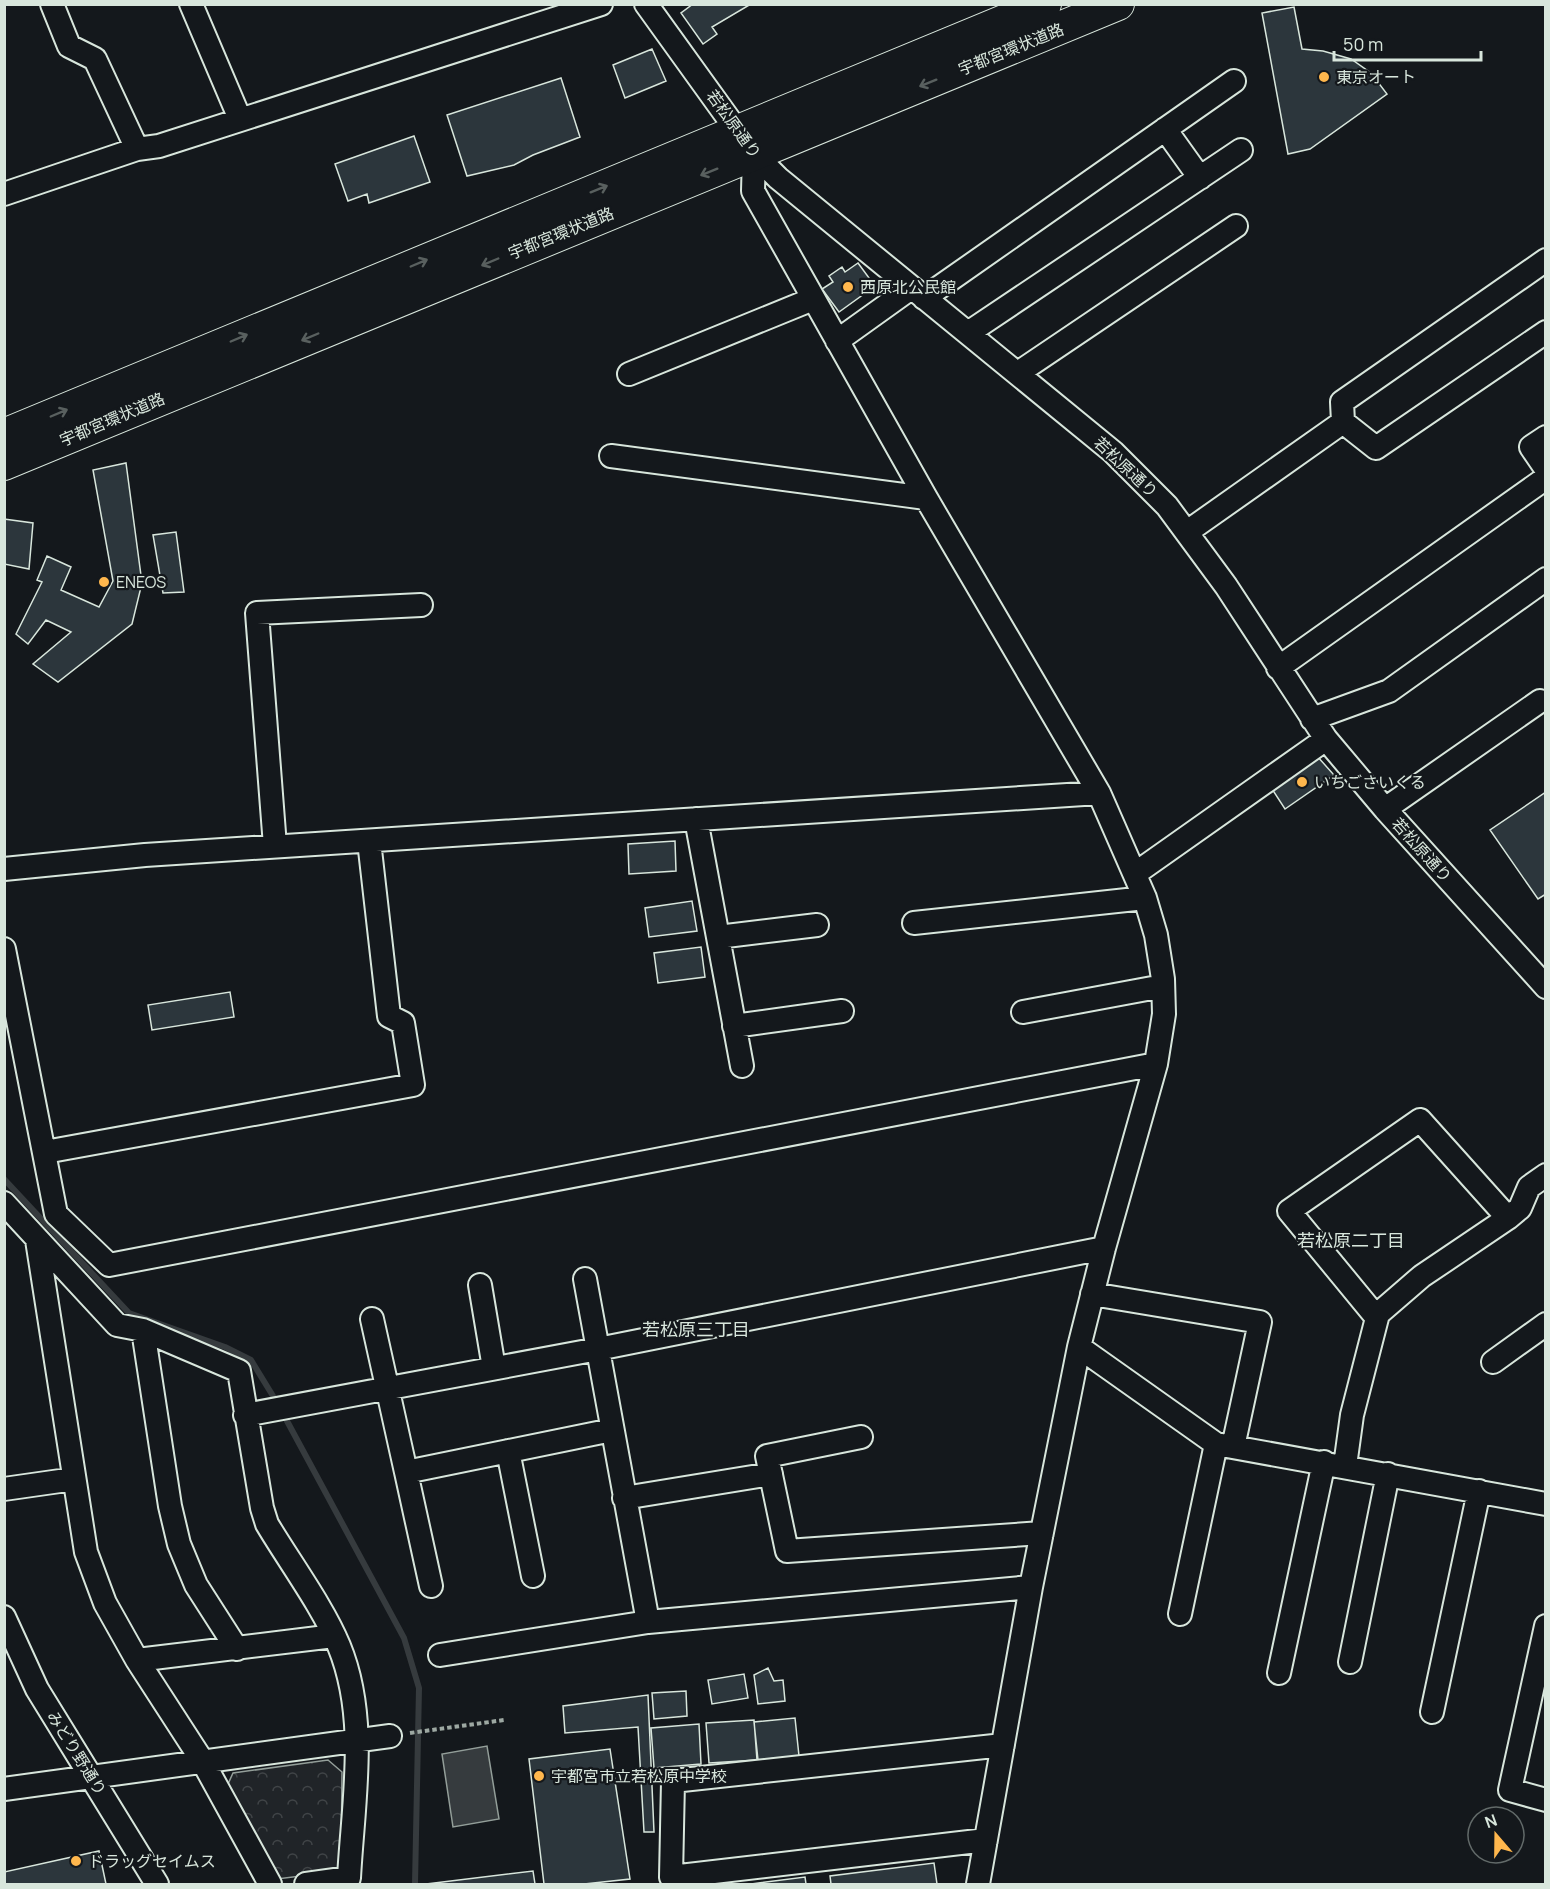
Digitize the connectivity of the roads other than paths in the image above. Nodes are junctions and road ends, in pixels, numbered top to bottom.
1 (52, 4) edge
2 (192, 4) edge
3 (601, 4) edge
4 (646, 4) edge
5 (1045, 4) edge
6 (1118, 4) edge
7 (1234, 81) dead end
8 (240, 119) junction
9 (1165, 129) junction
10 (746, 143) junction
11 (137, 149) junction
12 (1241, 150) dead end
13 (1200, 178) junction
14 (4, 194) edge
15 (1236, 226) dead end
16 (1545, 260) edge
17 (918, 293) junction
18 (813, 299) junction
19 (1545, 332) edge
20 (968, 333) junction
21 (837, 341) junction
22 (1018, 373) junction
23 (629, 374) dead end
24 (1343, 422) junction
25 (4, 435) edge
26 (1545, 437) edge
27 (611, 456) dead end
28 (4, 464) edge
29 (1545, 470) edge
30 (1545, 478) edge
31 (926, 498) junction
32 (1188, 532) junction
33 (1545, 579) edge
34 (422, 605) dead end
35 (1278, 668) junction
36 (1540, 701) dead end
37 (1312, 719) junction
38 (1326, 738) junction
39 (1099, 793) junction
40 (1385, 809) junction
41 (696, 819) junction
42 (369, 841) junction
43 (275, 846) junction
44 (4, 870) edge
45 (1136, 873) junction
46 (1145, 898) junction
47 (914, 923) dead end
48 (817, 925) dead end
49 (718, 938) junction
50 (4, 950) edge
51 (1164, 986) junction
52 (1545, 986) edge
53 (842, 1011) dead end
54 (1023, 1012) dead end
55 (734, 1026) junction
56 (1156, 1064) junction
57 (742, 1066) dead end
58 (45, 1152) junction
59 (1545, 1175) edge
60 (4, 1203) edge
61 (1508, 1218) junction
62 (37, 1240) junction
63 (1104, 1248) junction
64 (585, 1279) dead end
65 (480, 1285) dead end
66 (1092, 1294) junction
67 (372, 1318) dead end
68 (1377, 1318) junction
69 (1545, 1324) edge
70 (143, 1330) junction
71 (1079, 1347) junction
72 (598, 1349) junction
73 (1493, 1362) dead end
74 (494, 1368) junction
75 (387, 1389) junction
76 (245, 1415) junction
77 (612, 1430) junction
78 (861, 1437) dead end
79 (1225, 1445) junction
80 (508, 1451) junction
81 (1335, 1464) junction
82 (406, 1472) junction
83 (771, 1474) junction
84 (1388, 1474) junction
85 (74, 1479) junction
86 (4, 1489) edge
87 (1479, 1491) junction
88 (624, 1498) junction
89 (1545, 1504) edge
90 (1042, 1533) junction
91 (533, 1576) dead end
92 (431, 1586) dead end
93 (1031, 1587) junction
94 (1180, 1614) dead end
95 (4, 1617) edge
96 (648, 1622) junction
97 (1545, 1626) edge
98 (334, 1636) junction
99 (237, 1648) junction
100 (440, 1655) dead end
101 (137, 1660) junction
102 (1350, 1662) dead end
103 (1279, 1673) dead end
104 (1432, 1712) dead end
105 (397, 1735) road end
106 (357, 1741) junction
107 (1003, 1745) junction
108 (203, 1762) junction
109 (92, 1777) junction
110 (4, 1789) edge
111 (1545, 1800) edge
112 (986, 1840) junction
113 (349, 1881) edge
114 (157, 1884) edge
115 (270, 1884) edge
116 (306, 1884) edge
117 (978, 1884) edge

1 - 11 street
2 - 8 street
3 - 8 street
4 - 10 street, 若松原通り
5 - 10 highway, 宇都宮環状道路
6 -> 10 highway, 宇都宮環状道路
7 - 9 street
8 - 11 street
9 - 13 street
9 - 17 street
10 - 17 street, 若松原通り
10 - 18 street
25 -> 10 highway, 宇都宮環状道路
10 -> 28 highway, 宇都宮環状道路
11 - 14 street
12 - 13 street
13 - 20 street
15 - 22 street
16 - 24 street
17 - 20 street, 若松原通り
17 - 21 street
18 - 21 street
18 - 23 street
19 - 24 street
20 - 22 street, 若松原通り
21 - 31 street
22 - 32 street, 若松原通り
24 - 32 street
26 - 29 street
27 - 31 street
30 - 35 street
31 - 39 street
32 - 35 street, 若松原通り
33 - 37 street
34 - 43 street
35 - 37 street, 若松原通り
36 - 40 street
37 - 38 street, 若松原通り
38 - 40 street, 若松原通り
38 - 45 street
39 - 41 street
39 - 45 street
40 - 52 street, 若松原通り
41 - 42 street
41 - 49 street
42 - 43 street
42 - 58 street
43 - 44 street
45 - 46 street
46 - 47 street
46 - 51 street
48 - 49 street
49 - 55 street
50 - 58 street
51 - 54 street
51 - 56 street
53 - 55 street
55 - 57 street
56 - 58 street
56 - 63 street
59 - 61 street
60 - 62 street
61 - 68 street
61 - 68 street
62 - 70 street
62 - 85 street
63 - 66 street
63 - 72 street
64 - 72 street
65 - 74 street
66 - 71 street
66 - 79 street
67 - 75 street
68 - 81 street
69 - 73 street
70 - 76 street
70 - 99 street
71 - 79 street
71 - 90 street
72 - 74 street
72 - 77 street
74 - 75 street
75 - 76 street
75 - 82 street
76 - 98 street
77 - 80 street
77 - 88 street
78 - 83 street
79 - 81 street
79 - 94 street
80 - 82 street
80 - 91 street
81 - 84 street
81 - 103 street
82 - 92 street
83 - 88 street
83 - 90 street
84 - 87 street
84 - 102 street
85 - 86 street
85 - 101 street
87 - 89 street
87 - 104 street
88 - 96 street
90 - 93 street
93 - 96 street
93 - 107 street
95 - 109 street, みどり野通り
96 - 100 street
97 - 111 street
98 - 99 street
98 - 106 street
99 - 101 street
101 - 108 street
105 - 106 street
106 - 108 street
106 - 113 street
107 - 112 street
107 - 112 street
108 - 109 street
108 - 115 street
109 - 110 street
109 - 114 street, みどり野通り
112 - 117 street
113 - 116 street

